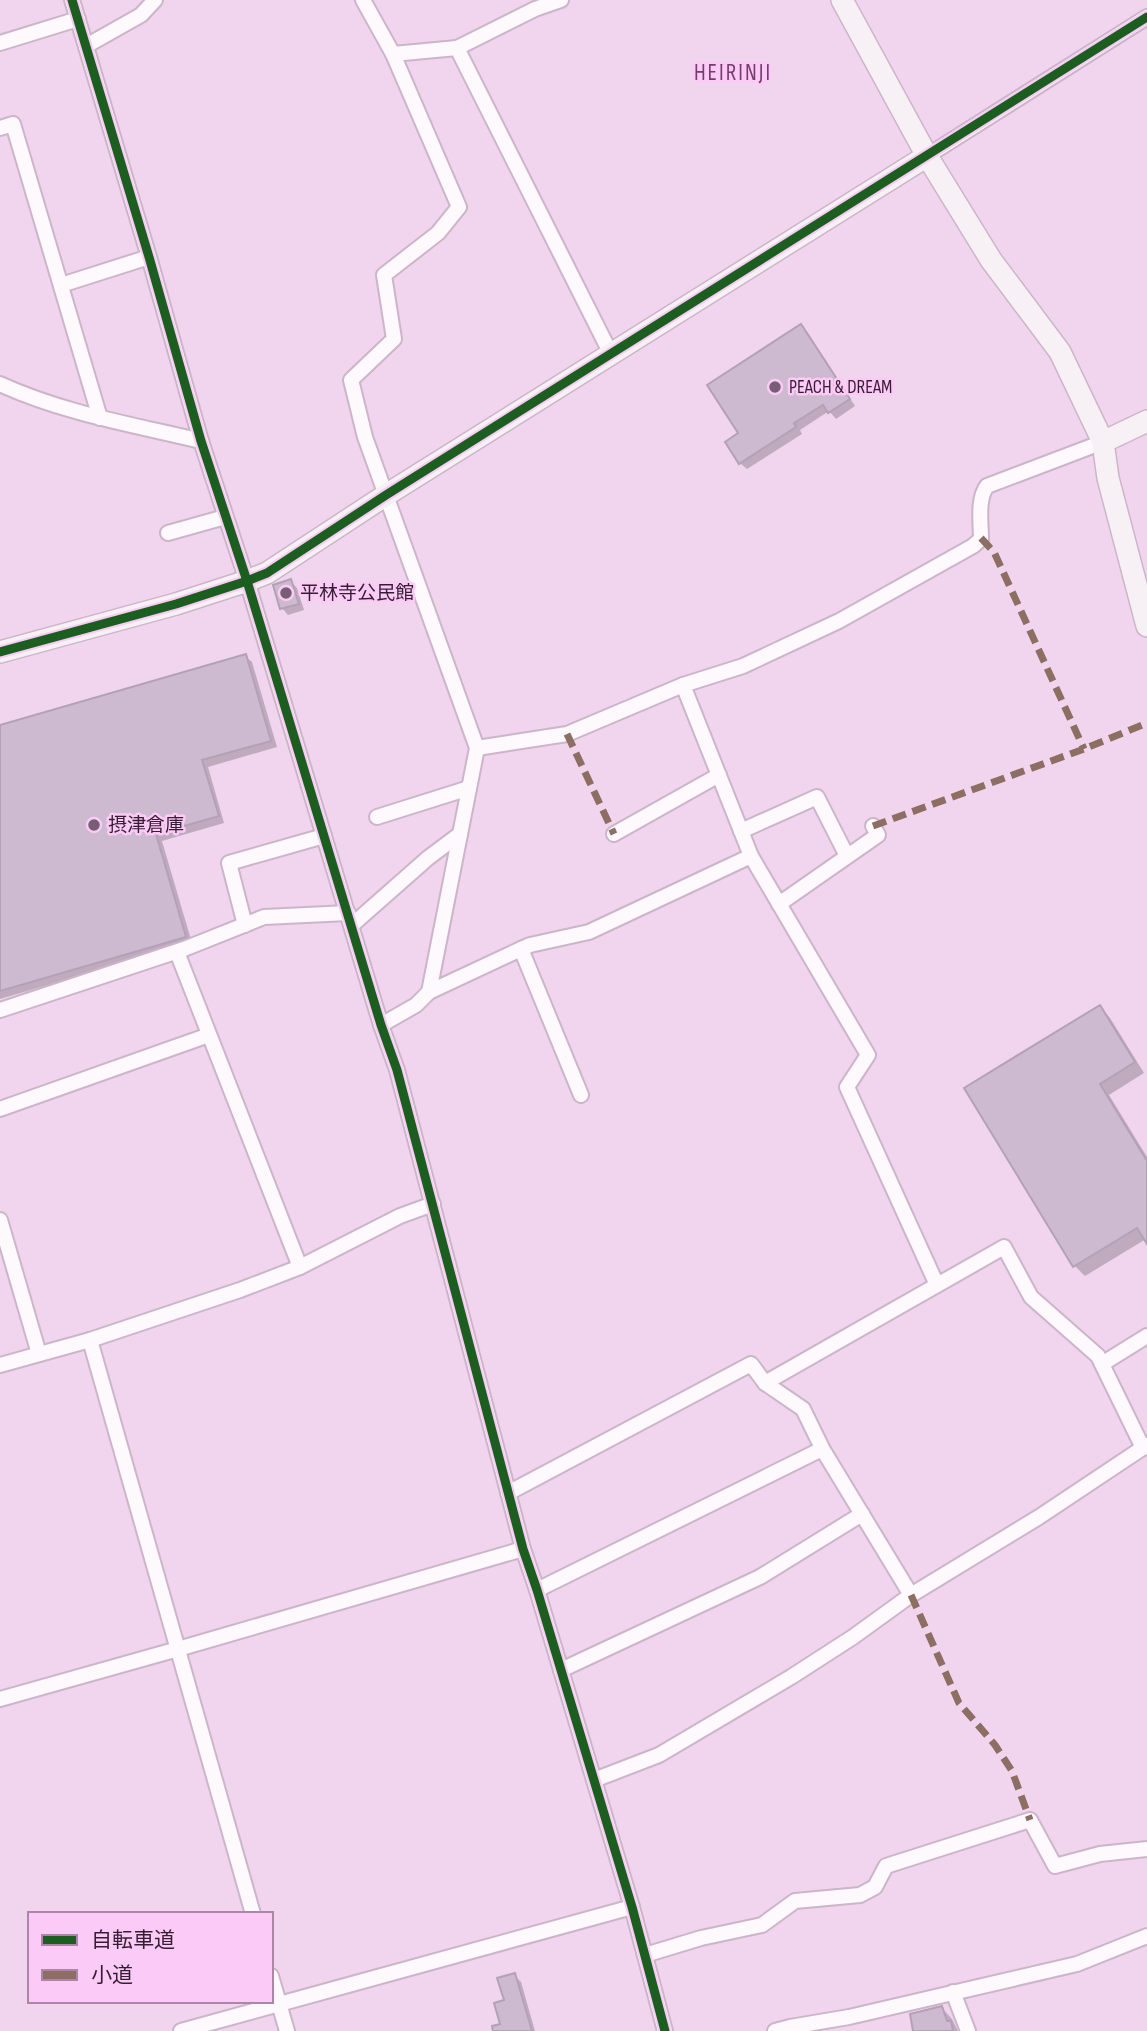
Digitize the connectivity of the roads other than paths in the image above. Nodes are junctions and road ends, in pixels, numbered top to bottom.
1 (72, 0) edge
2 (155, 0) edge
3 (363, 0) edge
4 (561, 0) edge
5 (842, 0) edge
6 (1147, 18) edge
7 (78, 19) junction
8 (0, 43) edge
9 (86, 46) junction
10 (457, 48) junction
11 (393, 54) junction
12 (0, 128) edge
13 (927, 156) junction
14 (149, 257) junction
15 (61, 285) junction
16 (611, 354) junction
17 (0, 384) edge
18 (100, 418) junction
19 (1147, 421) edge
20 (201, 441) junction
21 (1103, 442) junction
22 (386, 495) junction
23 (225, 517) junction
24 (168, 533) dead end
25 (247, 581) junction
26 (1147, 623) edge
27 (0, 652) edge
28 (683, 685) junction
29 (477, 748) junction
30 (719, 775) junction
31 (469, 788) junction
32 (377, 817) dead end
33 (873, 826) dead end
34 (741, 831) junction
35 (460, 834) junction
36 (614, 834) dead end
37 (324, 836) junction
38 (751, 856) junction
39 (848, 856) junction
40 (779, 904) junction
41 (350, 919) junction
42 (245, 925) junction
43 (521, 949) junction
44 (177, 952) junction
45 (429, 992) junction
46 (0, 1010) edge
47 (381, 1025) junction
48 (209, 1035) junction
49 (582, 1095) dead end
50 (0, 1110) edge
51 (433, 1205) junction
52 (0, 1220) edge
53 (300, 1267) junction
54 (937, 1285) junction
55 (1147, 1336) edge
56 (90, 1339) junction
57 (39, 1354) junction
58 (1102, 1364) junction
59 (0, 1365) edge
60 (765, 1383) junction
61 (1145, 1446) edge
62 (822, 1449) junction
63 (508, 1493) junction
64 (862, 1514) junction
65 (523, 1549) junction
66 (537, 1590) junction
67 (911, 1595) junction
68 (178, 1649) junction
69 (561, 1670) junction
70 (0, 1699) edge
71 (594, 1780) junction
72 (1147, 1849) edge
73 (632, 1907) junction
74 (252, 1912) edge
75 (1147, 1936) edge
76 (645, 1955) junction
77 (273, 1983) edge
78 (953, 1992) junction
79 (279, 2004) junction
80 (851, 2024) edge
81 (791, 2029) edge
82 (181, 2031) edge
83 (287, 2031) edge
84 (665, 2031) edge
85 (775, 2031) edge
86 (968, 2031) edge

1 - 7 street
2 - 9 street
3 - 11 street
4 - 10 street
5 - 13 street
6 - 13 street
7 - 8 street
7 - 9 street
9 - 14 street
10 - 11 street
10 - 16 street
11 - 22 street
12 - 15 street
13 - 16 street
13 - 21 street
14 - 15 street
14 - 20 street
15 - 18 street
16 - 22 street
17 - 18 street
18 - 20 street
19 - 21 street
20 - 23 street
21 - 26 street
21 - 28 street
22 - 25 street
22 - 29 street
23 - 24 street
23 - 25 street
25 - 27 street
25 - 37 street
28 - 29 street
28 - 30 street
29 - 31 street
30 - 34 street
30 - 36 street
31 - 32 street
31 - 35 street
33 - 39 street
34 - 38 street
34 - 39 street
35 - 41 street
35 - 45 street
37 - 41 street
37 - 42 street
38 - 40 street
38 - 43 street
39 - 40 street
40 - 54 street
41 - 42 street
41 - 47 street
42 - 44 street
43 - 45 street
43 - 49 street
44 - 46 street
44 - 48 street
45 - 47 street
47 - 51 street
48 - 50 street
48 - 53 street
51 - 53 street
51 - 63 street
52 - 57 street
53 - 56 street
54 - 58 street
54 - 60 street
55 - 58 street
56 - 57 street
56 - 68 street
57 - 59 street
58 - 61 street
60 - 62 street
60 - 63 street
61 - 67 street
62 - 64 street
62 - 66 street
63 - 65 street
64 - 67 street
64 - 69 street
65 - 66 street
65 - 68 street
66 - 69 street
67 - 71 street
68 - 70 street
68 - 74 street
69 - 71 street
71 - 73 street
72 - 76 street
73 - 76 street
73 - 79 street
75 - 78 street
76 - 84 street
77 - 79 street
78 - 80 street
78 - 86 street
79 - 82 street
79 - 83 street
80 - 81 street
81 - 85 street

